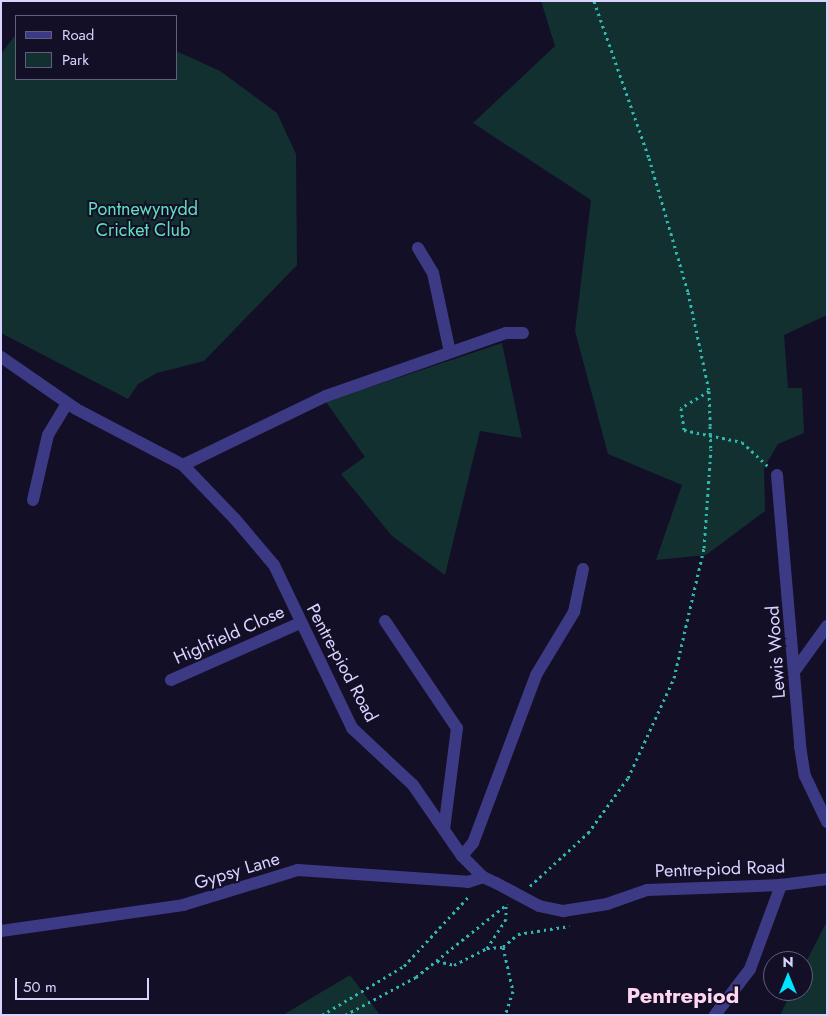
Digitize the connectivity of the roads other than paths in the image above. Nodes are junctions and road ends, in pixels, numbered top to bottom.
1 (418, 248) dead end
2 (523, 333) dead end
3 (450, 352) junction
4 (1, 357) edge
5 (67, 402) junction
6 (183, 465) junction
7 (777, 474) road end
8 (33, 500) dead end
9 (583, 569) dead end
10 (385, 621) dead end
11 (300, 623) junction
12 (827, 626) edge
13 (796, 669) junction
14 (171, 680) dead end
15 (827, 822) edge
16 (444, 829) junction
17 (462, 856) junction
18 (478, 879) junction
19 (827, 879) edge
20 (781, 885) junction
21 (1, 931) edge
22 (715, 1015) edge

1 - 3 street
2 - 3 street
3 - 6 street
4 - 5 street, Pentre-piod Road
5 - 6 street, Pentre-piod Road
5 - 8 street
6 - 11 street, Pentre-piod Road
7 - 13 street, Lewis Wood
9 - 17 street
10 - 16 street
11 - 14 street, Highfield Close
11 - 16 street, Pentre-piod Road
12 - 13 street
13 - 15 street, Lewis Wood
16 - 17 street, Pentre-piod Road
17 - 18 street, Pentre-piod Road
18 - 20 street, Pentre-piod Road, bridge
18 - 21 street, Gypsy Lane
19 - 20 street, Pentre-piod Road
20 - 22 street

